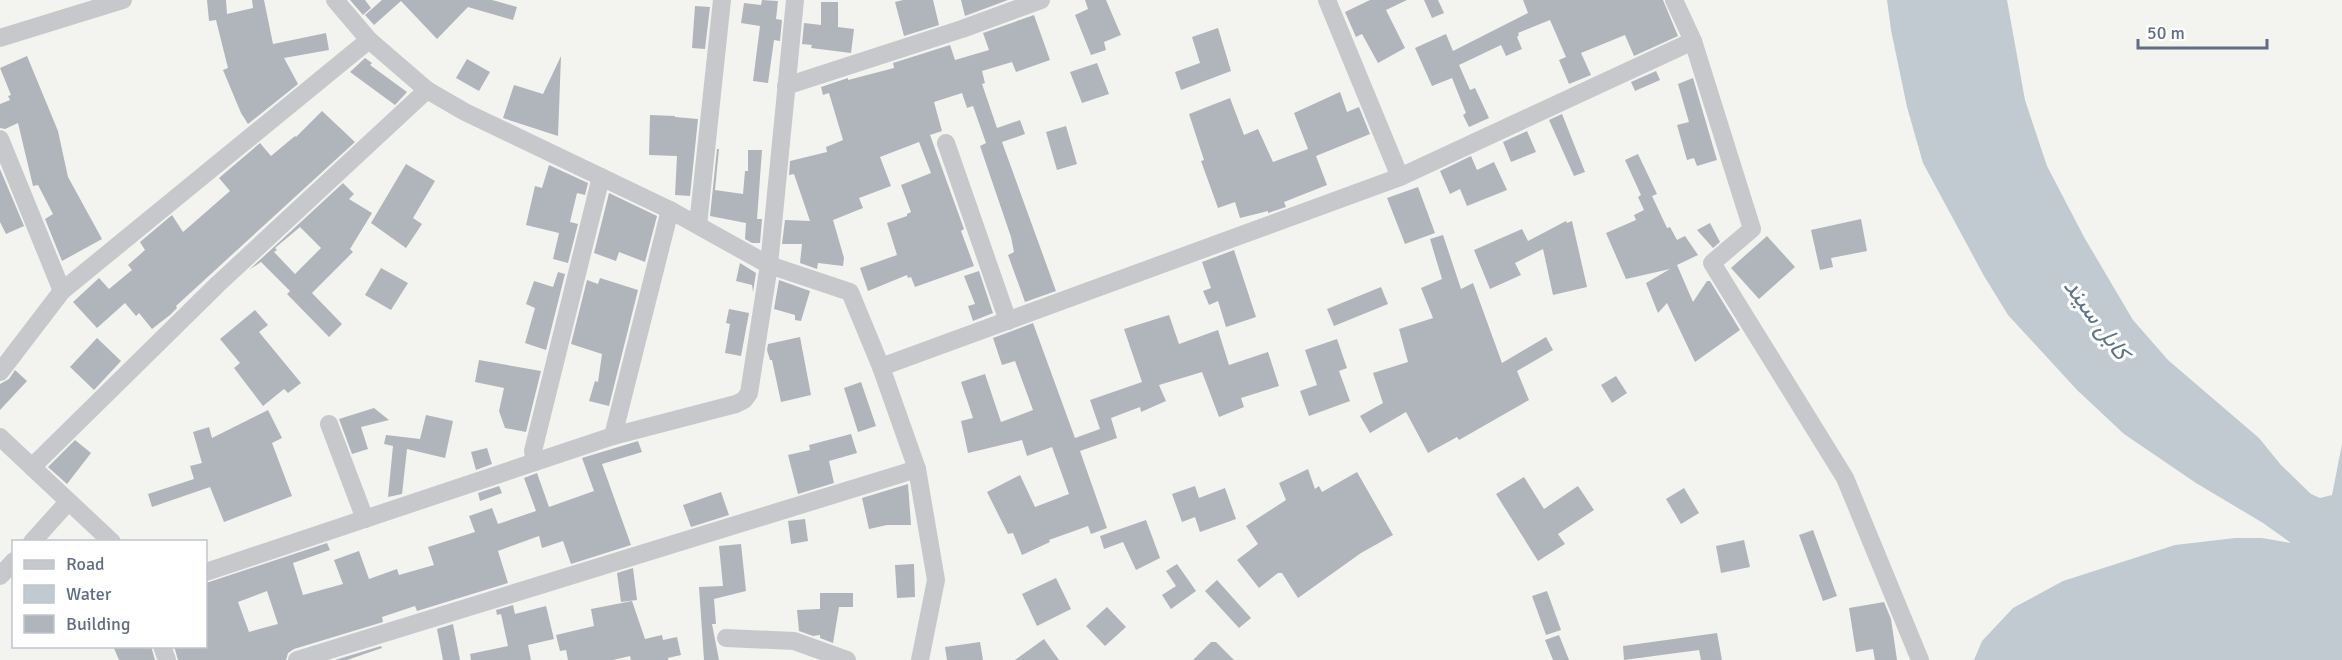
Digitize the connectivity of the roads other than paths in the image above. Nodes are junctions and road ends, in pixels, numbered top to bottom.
1 (123, 0) edge
2 (335, 0) edge
3 (722, 0) edge
4 (795, 0) edge
5 (1041, 0) edge
6 (1327, 0) edge
7 (1674, 0) edge
8 (0, 38) edge
9 (369, 40) junction
10 (1693, 41) junction
11 (786, 86) junction
12 (427, 90) junction
13 (0, 139) edge
14 (946, 143) dead end
15 (601, 177) junction
16 (1400, 177) junction
17 (670, 210) junction
18 (698, 225) junction
19 (769, 266) junction
20 (62, 291) junction
21 (1008, 321) junction
22 (881, 367) junction
23 (0, 372) edge
24 (329, 424) dead end
25 (613, 436) junction
26 (0, 437) edge
27 (535, 462) junction
28 (32, 467) junction
29 (917, 469) junction
30 (68, 502) junction
31 (365, 519) junction
32 (34, 540) edge
33 (110, 540) edge
34 (12, 563) edge
35 (207, 572) edge
36 (0, 576) edge
37 (726, 638) dead end
38 (807, 654) edge
39 (297, 660) edge
40 (847, 660) edge
41 (920, 660) edge
42 (1920, 660) edge

1 - 8 street
2 - 9 street
3 - 18 street
4 - 11 street
5 - 11 street
6 - 16 street
7 - 10 street
9 - 12 street
9 - 20 street
10 - 16 street
10 - 42 street
11 - 19 street
12 - 15 street
12 - 28 street
13 - 20 street
14 - 21 street
15 - 17 street
15 - 27 street
16 - 21 street
17 - 18 street
17 - 25 street
18 - 19 street
19 - 22 street
19 - 25 street
20 - 23 street
21 - 22 street
22 - 29 street
24 - 31 street
25 - 27 street
26 - 28 street
27 - 31 street
28 - 30 street
29 - 39 street
29 - 41 street
30 - 32 street
30 - 33 street
31 - 35 street
34 - 36 street
37 - 38 street
38 - 40 street

